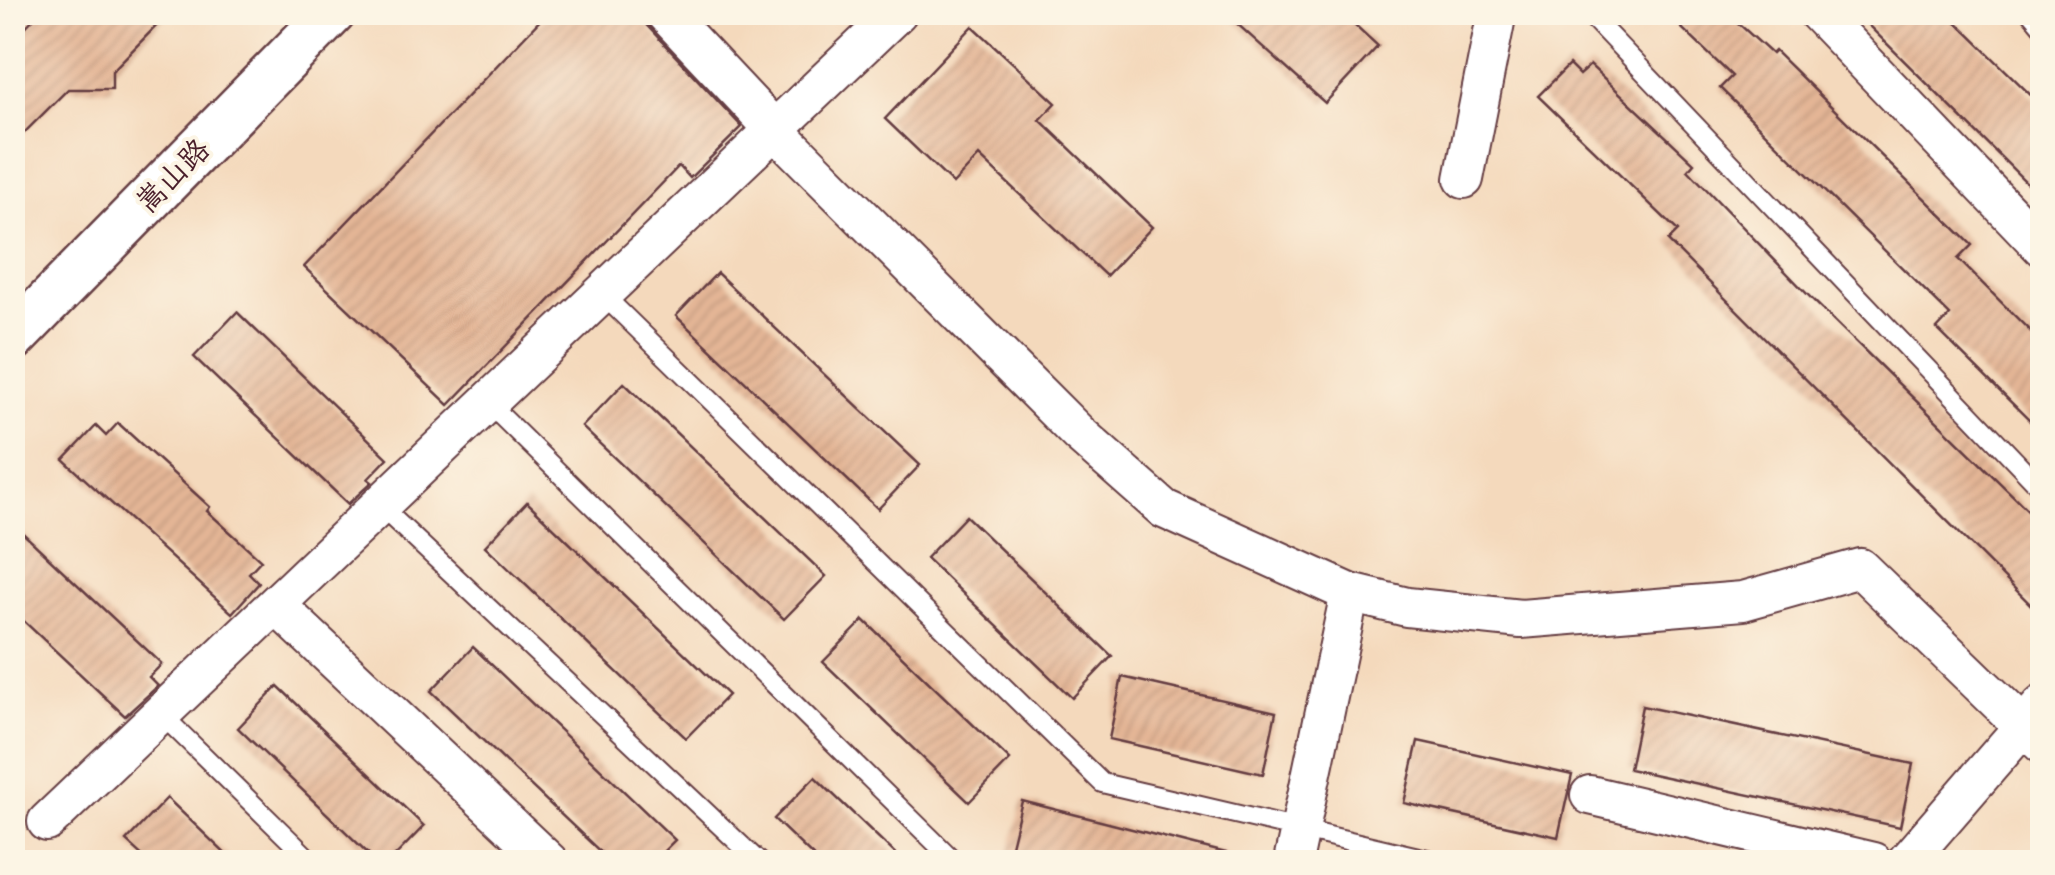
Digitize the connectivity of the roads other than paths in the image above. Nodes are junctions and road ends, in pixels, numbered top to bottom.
1 (333, 12) edge
2 (664, 12) edge
3 (898, 12) edge
4 (1497, 12) edge
5 (1587, 12) edge
6 (1817, 12) edge
7 (2030, 12) edge
8 (2042, 26) edge
9 (775, 130) junction
10 (1464, 180) dead end
11 (2042, 248) edge
12 (602, 294) junction
13 (12, 339) edge
14 (488, 402) junction
15 (2042, 489) edge
16 (380, 506) junction
17 (1350, 592) junction
18 (276, 604) junction
19 (161, 714) junction
20 (2036, 725) edge
21 (1590, 796) dead end
22 (46, 822) dead end
23 (1297, 846) edge
24 (312, 862) edge
25 (550, 862) edge
26 (758, 862) edge
27 (955, 862) edge
28 (1440, 862) edge
29 (1874, 862) edge
30 (1906, 862) edge

1 - 13 street, 嵩山路
2 - 9 street
3 - 9 street
4 - 10 street
5 - 15 lane
6 - 11 street
7 - 8 lane
9 - 12 street
9 - 17 street
12 - 14 street
12 - 23 lane
14 - 16 street
14 - 27 lane
16 - 18 street
16 - 26 lane
17 - 20 street
17 - 23 street
18 - 19 street
18 - 25 street
19 - 22 street
19 - 24 lane
20 - 30 street
21 - 29 street
23 - 28 lane

